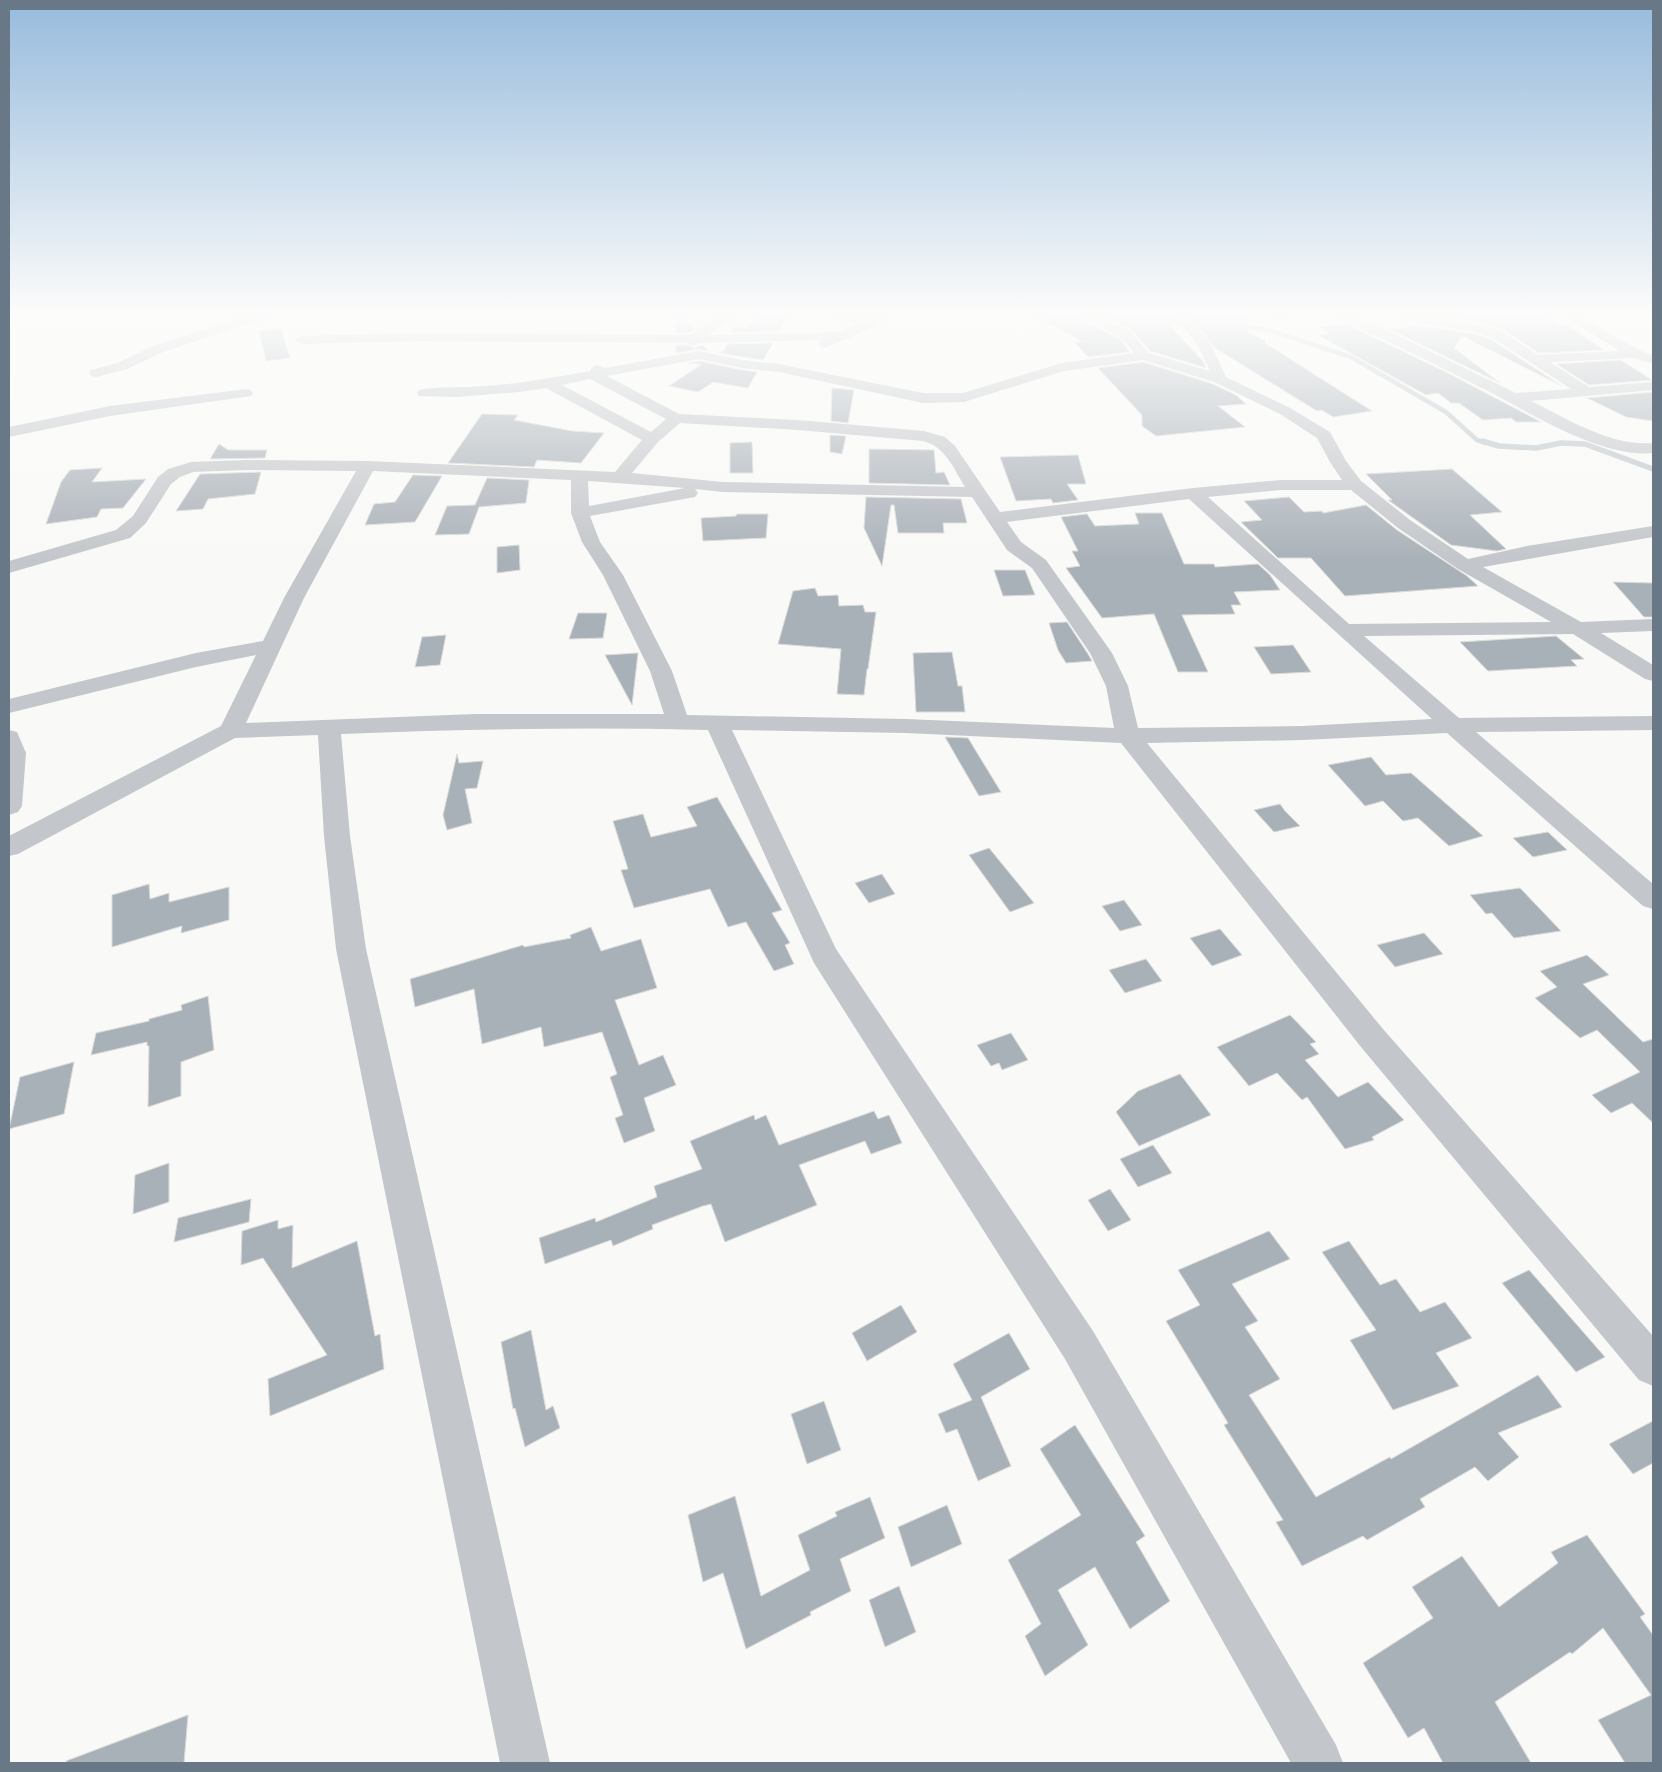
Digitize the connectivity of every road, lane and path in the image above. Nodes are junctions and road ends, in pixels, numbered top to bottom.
1 (212, 397) edge
2 (573, 397) edge
3 (635, 397) edge
4 (917, 397) edge
5 (965, 397) edge
6 (1255, 397) edge
7 (1530, 397) edge
8 (1515, 398) joint
9 (676, 418) junction
10 (9, 432) edge
11 (652, 439) junction
12 (1653, 448) edge
13 (367, 466) junction
14 (578, 476) junction
15 (620, 477) junction
16 (1355, 485) junction
17 (723, 487) junction
18 (978, 492) junction
19 (1193, 492) junction
20 (580, 512) junction
21 (994, 518) junction
22 (1653, 531) edge
23 (1465, 565) junction
24 (9, 567) edge
25 (1653, 625) edge
26 (1577, 628) junction
27 (1344, 630) junction
28 (272, 646) junction
29 (1653, 674) edge
30 (9, 706) edge
31 (678, 722) junction
32 (1653, 723) edge
33 (717, 724) junction
34 (1455, 725) junction
35 (328, 727) junction
36 (230, 731) junction
37 (1128, 736) junction
38 (9, 737) edge
39 (9, 806) edge
40 (9, 847) edge
41 (1653, 899) edge
42 (1653, 1366) edge
43 (524, 1763) edge
44 (1318, 1763) edge

1 - 10 street
2 - 11 street
3 - 9 street
4 - 5 street
6 - 16 street
7 - 8 street
8 - 12 street
9 - 11 street
9 - 18 street
11 - 15 street
13 - 14 street
13 - 24 street
13 - 28 street
14 - 15 street
14 - 20 street
15 - 17 street
16 - 19 street
16 - 23 street
17 - 18 street
17 - 20 street
18 - 21 street
19 - 21 street
19 - 27 street
20 - 31 street
21 - 37 street
22 - 23 street
23 - 26 street
25 - 26 street
26 - 27 street
26 - 29 street
27 - 34 street
28 - 30 street
28 - 36 street
31 - 33 street
31 - 35 street
32 - 34 street
33 - 37 street
33 - 44 street
34 - 37 street
34 - 41 street
35 - 36 street
35 - 43 street
36 - 40 street
37 - 42 street
38 - 39 street

